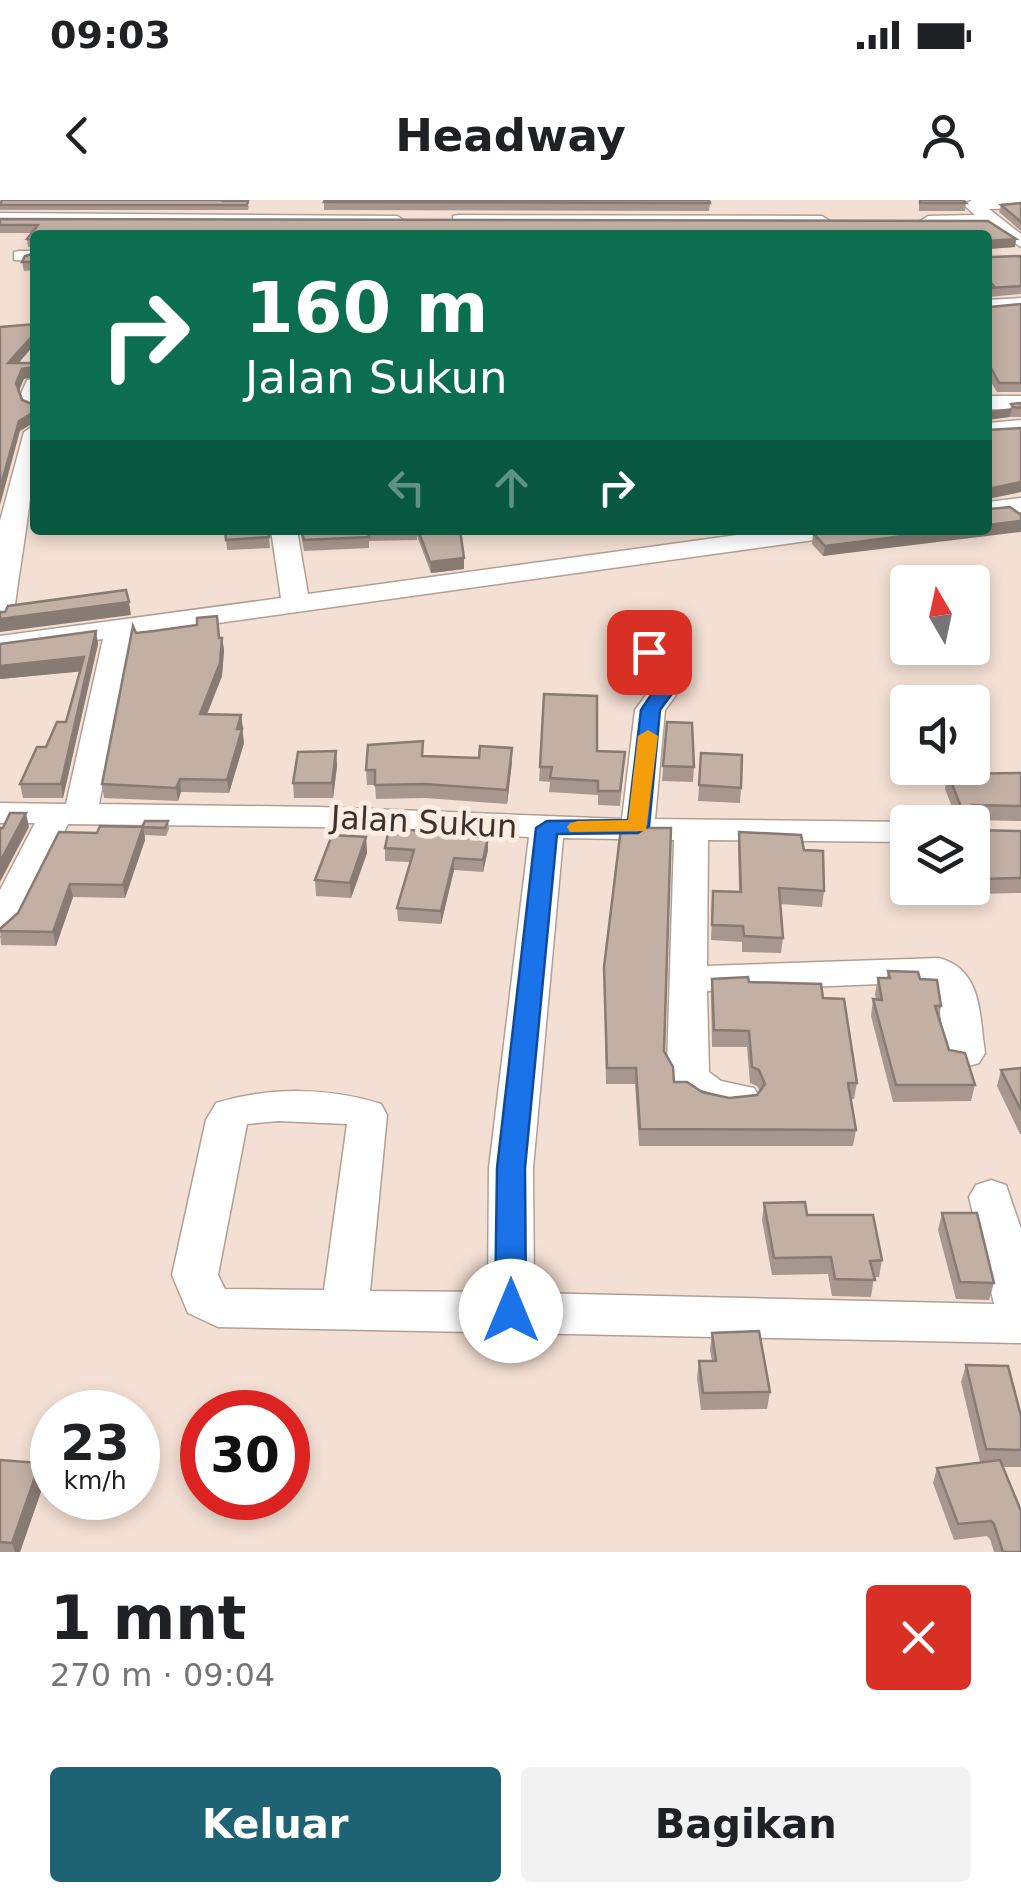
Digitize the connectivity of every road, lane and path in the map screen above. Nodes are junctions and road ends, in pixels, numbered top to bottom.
1 (969, 203) edge
2 (1021, 203) edge
3 (356, 214) edge
4 (0, 218) edge
5 (175, 219) junction
6 (412, 220) edge
7 (432, 220) edge
8 (848, 221) edge
9 (910, 221) edge
10 (1006, 226) edge
11 (166, 230) edge
12 (1021, 242) edge
13 (992, 303) edge
14 (1021, 304) edge
15 (992, 403) edge
16 (1021, 403) edge
17 (1021, 427) edge
18 (992, 430) edge
19 (30, 452) edge
20 (1021, 505) edge
21 (992, 509) edge
22 (285, 535) edge
23 (790, 535) edge
24 (296, 605) junction
25 (0, 612) edge
26 (119, 629) junction
27 (631, 641) dead end
28 (0, 645) edge
29 (0, 813) edge
30 (69, 814) junction
31 (638, 826) junction
32 (692, 827) junction
33 (547, 828) junction
34 (890, 832) edge
35 (0, 925) edge
36 (688, 979) junction
37 (965, 1053) edge
38 (739, 1098) edge
39 (991, 1197) dead end
40 (345, 1307) junction
41 (511, 1311) junction
42 (1021, 1322) edge

1 - 2 street
1 - 10 street
3 - 5 street
3 - 6 street
4 - 5 street
5 - 11 street
7 - 8 street
9 - 10 street
10 - 12 street
13 - 14 street
15 - 16 street
17 - 18 street
19 - 25 street
20 - 21 street
22 - 24 street
23 - 24 street
24 - 26 street
26 - 28 street
26 - 30 street
27 - 31 street
29 - 30 street, Jalan Sukun
30 - 33 street, Jalan Sukun
30 - 35 street
31 - 32 street, Jalan Sukun
31 - 33 street, Jalan Sukun
32 - 34 street, Jalan Sukun
32 - 36 street
33 - 41 street
36 - 37 street
36 - 38 street
39 - 42 street
40 - 40 street
40 - 41 street
41 - 42 street

